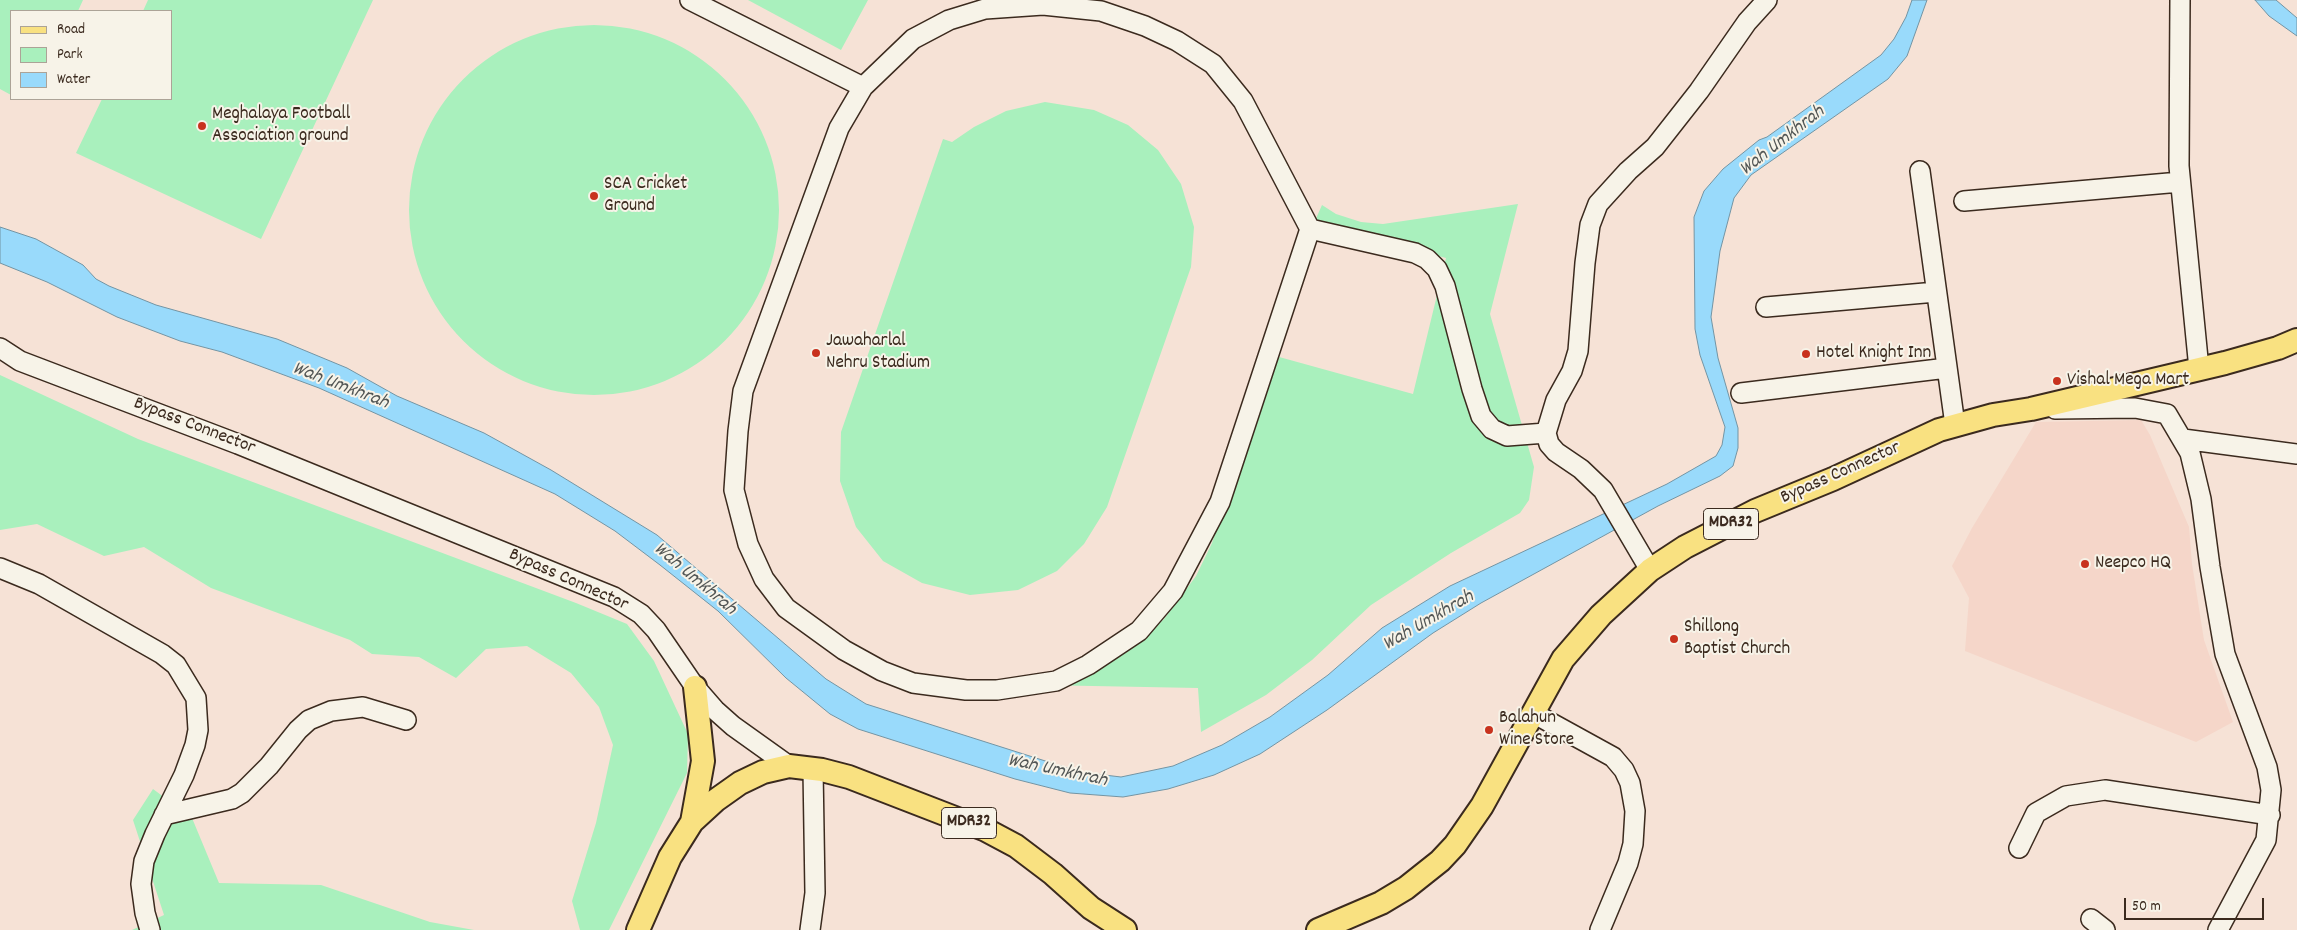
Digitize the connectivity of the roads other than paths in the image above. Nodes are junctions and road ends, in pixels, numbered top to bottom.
1 (690, 0) edge
2 (1767, 0) edge
3 (2180, 0) edge
4 (863, 87) junction
5 (1920, 171) dead end
6 (2180, 182) junction
7 (1964, 201) dead end
8 (1310, 229) junction
9 (1936, 292) junction
10 (1766, 307) dead end
11 (2297, 340) edge
12 (0, 348) edge
13 (1947, 368) junction
14 (2199, 369) junction
15 (1741, 393) dead end
16 (2031, 409) junction
17 (1955, 425) junction
18 (1546, 433) junction
19 (2183, 439) junction
20 (2297, 454) edge
21 (0, 568) edge
22 (1650, 570) junction
23 (696, 687) junction
24 (1533, 713) junction
25 (406, 720) dead end
26 (789, 766) junction
27 (813, 769) junction
28 (164, 815) junction
29 (2270, 815) junction
30 (692, 822) junction
31 (2019, 848) dead end
32 (150, 930) edge
33 (638, 930) edge
34 (810, 930) edge
35 (1125, 930) edge
36 (1318, 930) edge
37 (1600, 930) edge
38 (2218, 930) edge

1 - 4 street
2 - 18 street
3 - 6 street
4 - 8 street
4 - 8 street
5 - 9 street
6 - 7 street
6 - 14 street
8 - 18 street
9 - 10 street
9 - 13 street
11 - 14 main road, Bypass Connector / MDR32
12 - 23 street, Bypass Connector
13 - 15 street
13 - 17 street
14 - 16 main road, Bypass Connector / MDR32
16 - 17 main road, Bypass Connector / MDR32
16 - 19 street
17 - 22 main road, Bypass Connector / MDR32
18 - 22 street
19 - 20 street
19 - 29 street
21 - 28 street
22 - 24 main road, Bypass Connector / MDR32
23 - 26 street, Bypass Connector
23 - 30 main road
24 - 36 main road, Bypass Connector / MDR32
24 - 37 street
25 - 28 street
26 - 27 main road, Bypass Connector / MDR32
26 - 30 main road, MDR32
27 - 34 street
27 - 35 main road, Bypass Connector / MDR32
28 - 32 street
29 - 31 street
29 - 38 street
30 - 33 main road, MDR32

